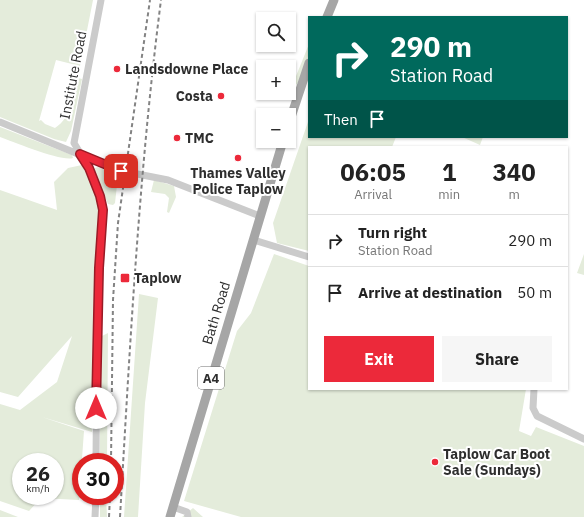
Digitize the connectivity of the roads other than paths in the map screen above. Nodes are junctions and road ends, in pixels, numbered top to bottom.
1 (101, 0) edge
2 (334, 0) edge
3 (326, 16) edge
4 (308, 66) edge
5 (294, 108) edge
6 (0, 122) edge
7 (281, 148) edge
8 (80, 154) junction
9 (260, 216) junction
10 (254, 240) junction
11 (308, 257) edge
12 (534, 390) edge
13 (584, 439) edge
14 (96, 453) edge
15 (96, 505) edge
16 (173, 507) junction
17 (95, 517) edge
18 (170, 517) edge
19 (188, 517) edge

1 - 8 street, Institute Road
2 - 3 main road
4 - 5 main road
6 - 8 street
7 - 9 main road, Bath Road / A4
8 - 9 street
8 - 14 street, Institute Road
9 - 10 main road, Bath Road / A4
10 - 11 street
10 - 16 main road, Bath Road / A4
12 - 13 street
15 - 17 street
16 - 18 main road, Bath Road / A4
16 - 19 street

